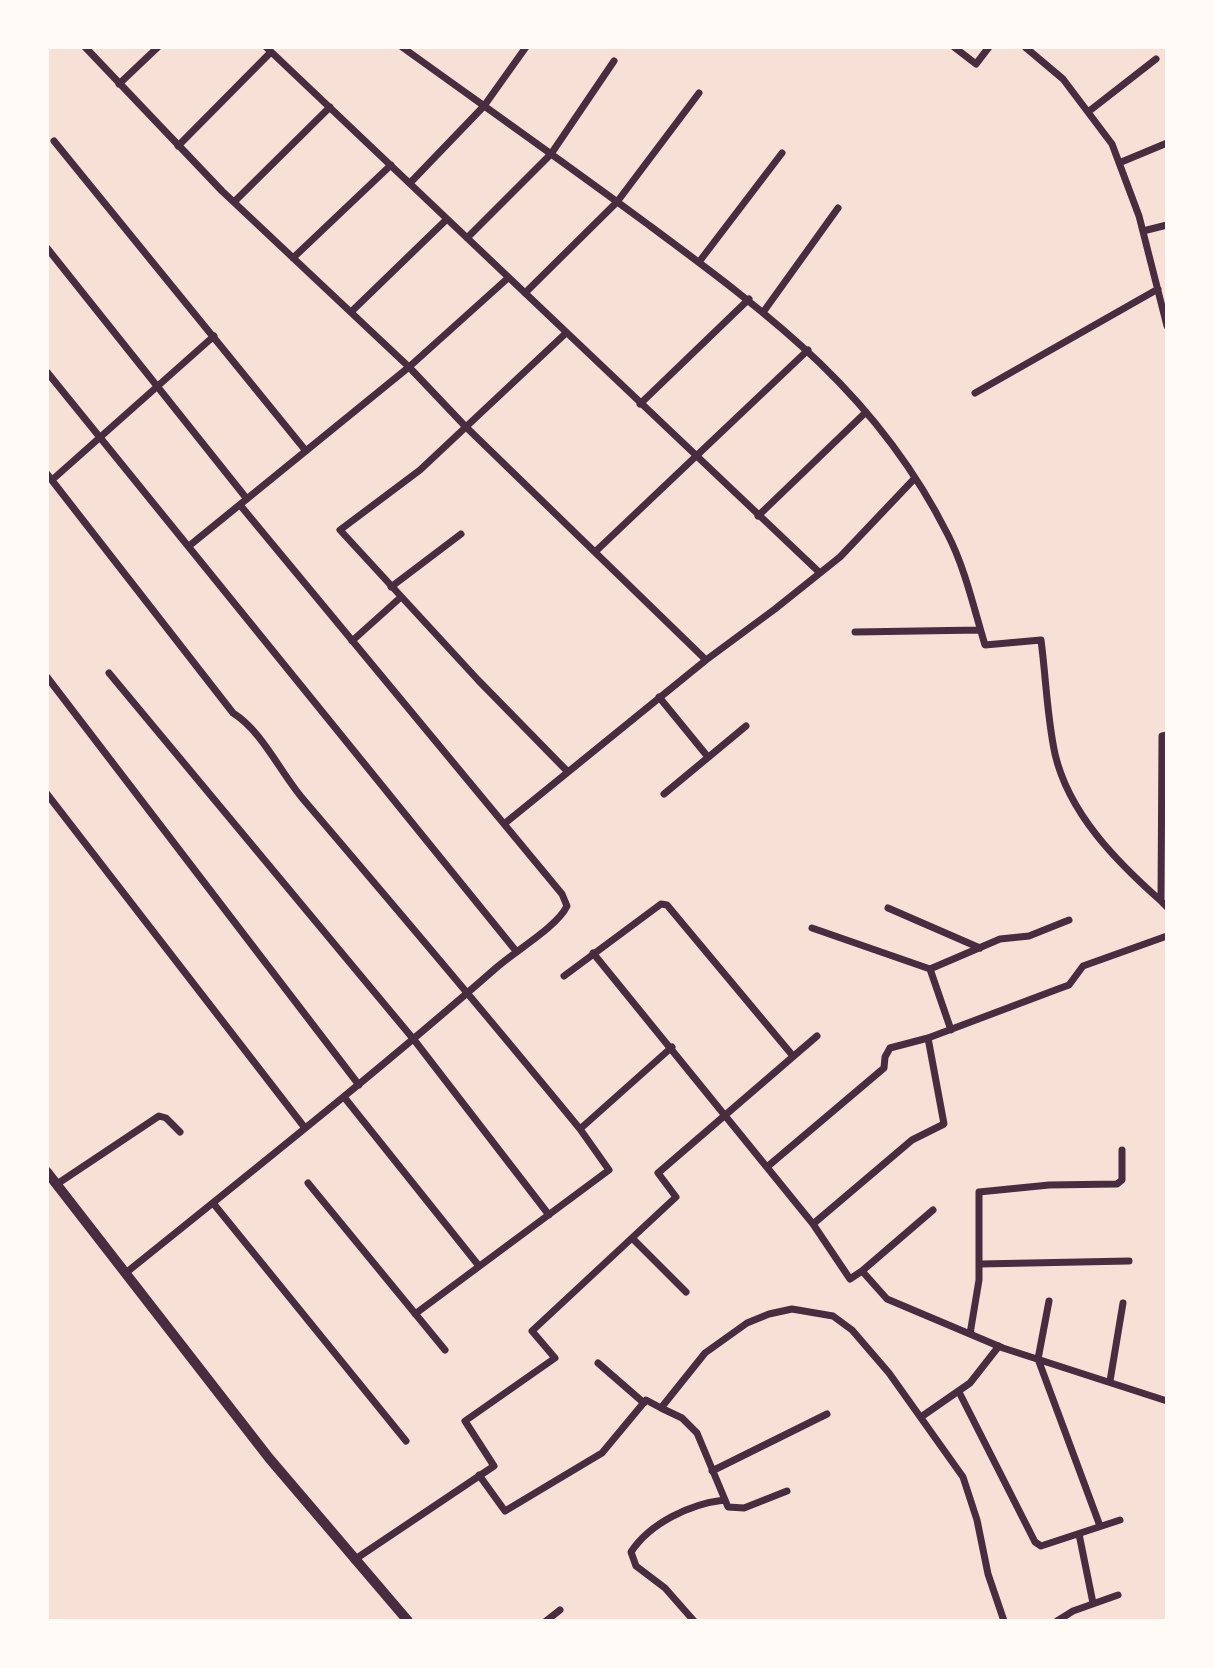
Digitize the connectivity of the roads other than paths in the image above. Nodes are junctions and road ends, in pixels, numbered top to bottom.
1 (85, 47) edge
2 (158, 47) edge
3 (402, 47) edge
4 (526, 47) edge
5 (954, 47) edge
6 (989, 47) edge
7 (1025, 47) edge
8 (268, 49) edge
9 (1156, 59) dead end
10 (614, 61) dead end
11 (119, 84) junction
12 (699, 93) dead end
13 (484, 106) junction
14 (330, 107) junction
15 (1088, 112) junction
16 (54, 141) dead end
17 (1167, 143) edge
18 (178, 146) junction
19 (782, 153) dead end
20 (551, 154) junction
21 (1119, 163) junction
22 (391, 165) junction
23 (410, 183) junction
24 (234, 202) junction
25 (617, 202) junction
26 (838, 208) dead end
27 (447, 219) junction
28 (1167, 225) edge
29 (1143, 231) junction
30 (467, 238) junction
31 (47, 248) edge
32 (293, 258) junction
33 (699, 262) junction
34 (509, 278) junction
35 (1158, 289) junction
36 (525, 293) junction
37 (749, 299) junction
38 (764, 311) junction
39 (351, 312) junction
40 (1167, 326) edge
41 (566, 332) junction
42 (214, 336) junction
43 (808, 350) junction
44 (409, 367) junction
45 (47, 372) edge
46 (156, 386) junction
47 (975, 393) dead end
48 (640, 404) junction
49 (866, 412) junction
50 (465, 426) junction
51 (99, 438) junction
52 (306, 451) junction
53 (695, 457) junction
54 (50, 477) edge
55 (915, 478) junction
56 (247, 499) junction
57 (240, 505) junction
58 (758, 516) junction
59 (461, 534) dead end
60 (189, 546) junction
61 (596, 551) junction
62 (820, 573) junction
63 (391, 587) junction
64 (401, 597) junction
65 (980, 630) junction
66 (855, 632) dead end
67 (352, 641) junction
68 (706, 660) junction
69 (109, 673) dead end
70 (47, 677) edge
71 (659, 698) junction
72 (746, 726) dead end
73 (1167, 735) edge
74 (708, 757) junction
75 (568, 772) junction
76 (47, 794) edge
77 (664, 794) dead end
78 (504, 824) junction
79 (1164, 904) edge
80 (888, 908) dead end
81 (1069, 920) dead end
82 (812, 928) dead end
83 (1167, 936) edge
84 (980, 948) junction
85 (516, 951) junction
86 (593, 953) junction
87 (930, 969) junction
88 (564, 976) dead end
89 (468, 992) junction
90 (951, 1030) junction
91 (817, 1036) dead end
92 (928, 1038) junction
93 (415, 1041) junction
94 (672, 1047) junction
95 (793, 1056) junction
96 (359, 1085) junction
97 (344, 1097) junction
98 (724, 1114) junction
99 (305, 1128) junction
100 (580, 1129) junction
101 (180, 1132) dead end
102 (1122, 1150) dead end
103 (767, 1167) junction
104 (47, 1172) edge
105 (57, 1184) junction
106 (308, 1184) dead end
107 (213, 1203) junction
108 (933, 1210) dead end
109 (549, 1215) junction
110 (813, 1224) junction
111 (632, 1238) junction
112 (1129, 1261) dead end
113 (980, 1264) junction
114 (479, 1266) junction
115 (862, 1271) junction
116 (127, 1272) junction
117 (686, 1292) dead end
118 (1049, 1301) dead end
119 (1123, 1303) dead end
120 (415, 1314) junction
121 (970, 1334) junction
122 (999, 1346) junction
123 (445, 1350) dead end
124 (1038, 1359) junction
125 (598, 1363) dead end
126 (1110, 1381) junction
127 (959, 1392) junction
128 (1167, 1401) edge
129 (644, 1403) junction
130 (661, 1408) junction
131 (827, 1415) dead end
132 (921, 1417) junction
133 (406, 1441) dead end
134 (712, 1471) junction
135 (479, 1475) junction
136 (787, 1491) dead end
137 (724, 1500) junction
138 (1121, 1520) dead end
139 (1100, 1526) junction
140 (1079, 1534) junction
141 (354, 1561) junction
142 (1118, 1595) dead end
143 (1093, 1603) junction
144 (560, 1611) dead end
145 (408, 1621) edge
146 (546, 1621) edge
147 (694, 1621) edge
148 (1004, 1621) edge
149 (1057, 1621) edge

1 - 11 street
2 - 11 street
3 - 13 street
4 - 13 street
5 - 6 street
7 - 15 street
8 - 14 street
8 - 18 street
9 - 15 street
10 - 20 street
11 - 18 street
12 - 25 street
13 - 20 street
13 - 23 street
14 - 22 street
14 - 24 street
15 - 21 street
16 - 42 street
17 - 21 street
18 - 24 street
19 - 33 street
20 - 25 street
20 - 30 street
21 - 29 street
22 - 23 street
22 - 32 street
23 - 27 street
24 - 32 street
25 - 33 street
25 - 36 street
26 - 38 street
27 - 30 street
27 - 39 street
28 - 29 street
29 - 35 street
30 - 34 street
31 - 46 street
32 - 39 street
33 - 37 street
34 - 36 street
34 - 44 street
35 - 40 street
35 - 47 street
36 - 41 street
37 - 38 street
37 - 48 street
38 - 43 street
39 - 44 street
41 - 48 street
41 - 50 street
42 - 46 street
42 - 52 street
43 - 49 street
43 - 53 street
44 - 50 street
44 - 52 street
45 - 51 street
46 - 51 street
46 - 56 street
48 - 53 street
49 - 55 street
49 - 58 street
50 - 61 street
50 - 63 street
51 - 54 street
51 - 60 street
52 - 56 street
53 - 58 street
53 - 61 street
54 - 89 street
55 - 62 street
55 - 65 street
56 - 57 street
57 - 60 street
57 - 67 street
58 - 62 street
59 - 63 street
60 - 85 street
61 - 68 street
62 - 68 street
63 - 64 street
64 - 67 street
64 - 75 street
65 - 66 street
65 - 79 street
67 - 78 street
68 - 71 street
69 - 93 street
70 - 96 street
71 - 74 street
71 - 75 street
72 - 74 street
73 - 79 street
74 - 77 street
75 - 78 street
76 - 99 street
78 - 85 street
80 - 84 street
81 - 84 street
82 - 87 street
83 - 90 street
84 - 87 street
85 - 89 street
86 - 88 street
86 - 94 street
86 - 95 street
87 - 90 street
89 - 93 street
89 - 100 street
90 - 92 street
91 - 95 street
92 - 103 street
92 - 110 street
93 - 96 street
93 - 109 street
94 - 98 street
94 - 100 street
95 - 98 street
96 - 97 street
97 - 99 street
97 - 114 street
98 - 103 street
98 - 111 street
99 - 107 street
100 - 109 street
101 - 105 street
102 - 113 street
103 - 110 street
104 - 105 highway
105 - 116 highway
106 - 120 street
107 - 116 street
107 - 133 street
108 - 115 street
109 - 114 street
110 - 115 street
111 - 117 street
111 - 135 street
112 - 113 street
113 - 121 street
114 - 120 street
115 - 121 street
116 - 141 highway
118 - 124 street
119 - 126 street
120 - 123 street
121 - 122 street
122 - 124 street
122 - 127 street
124 - 126 street
124 - 139 street
125 - 129 street
126 - 128 street
127 - 132 street
127 - 140 street
129 - 130 street
129 - 135 street
130 - 132 street
130 - 134 street
131 - 134 street
132 - 148 street
134 - 137 street
135 - 141 street
136 - 137 street
137 - 147 street
138 - 139 street
139 - 140 street
140 - 143 street
141 - 145 highway
142 - 143 street
143 - 149 street
144 - 146 street

